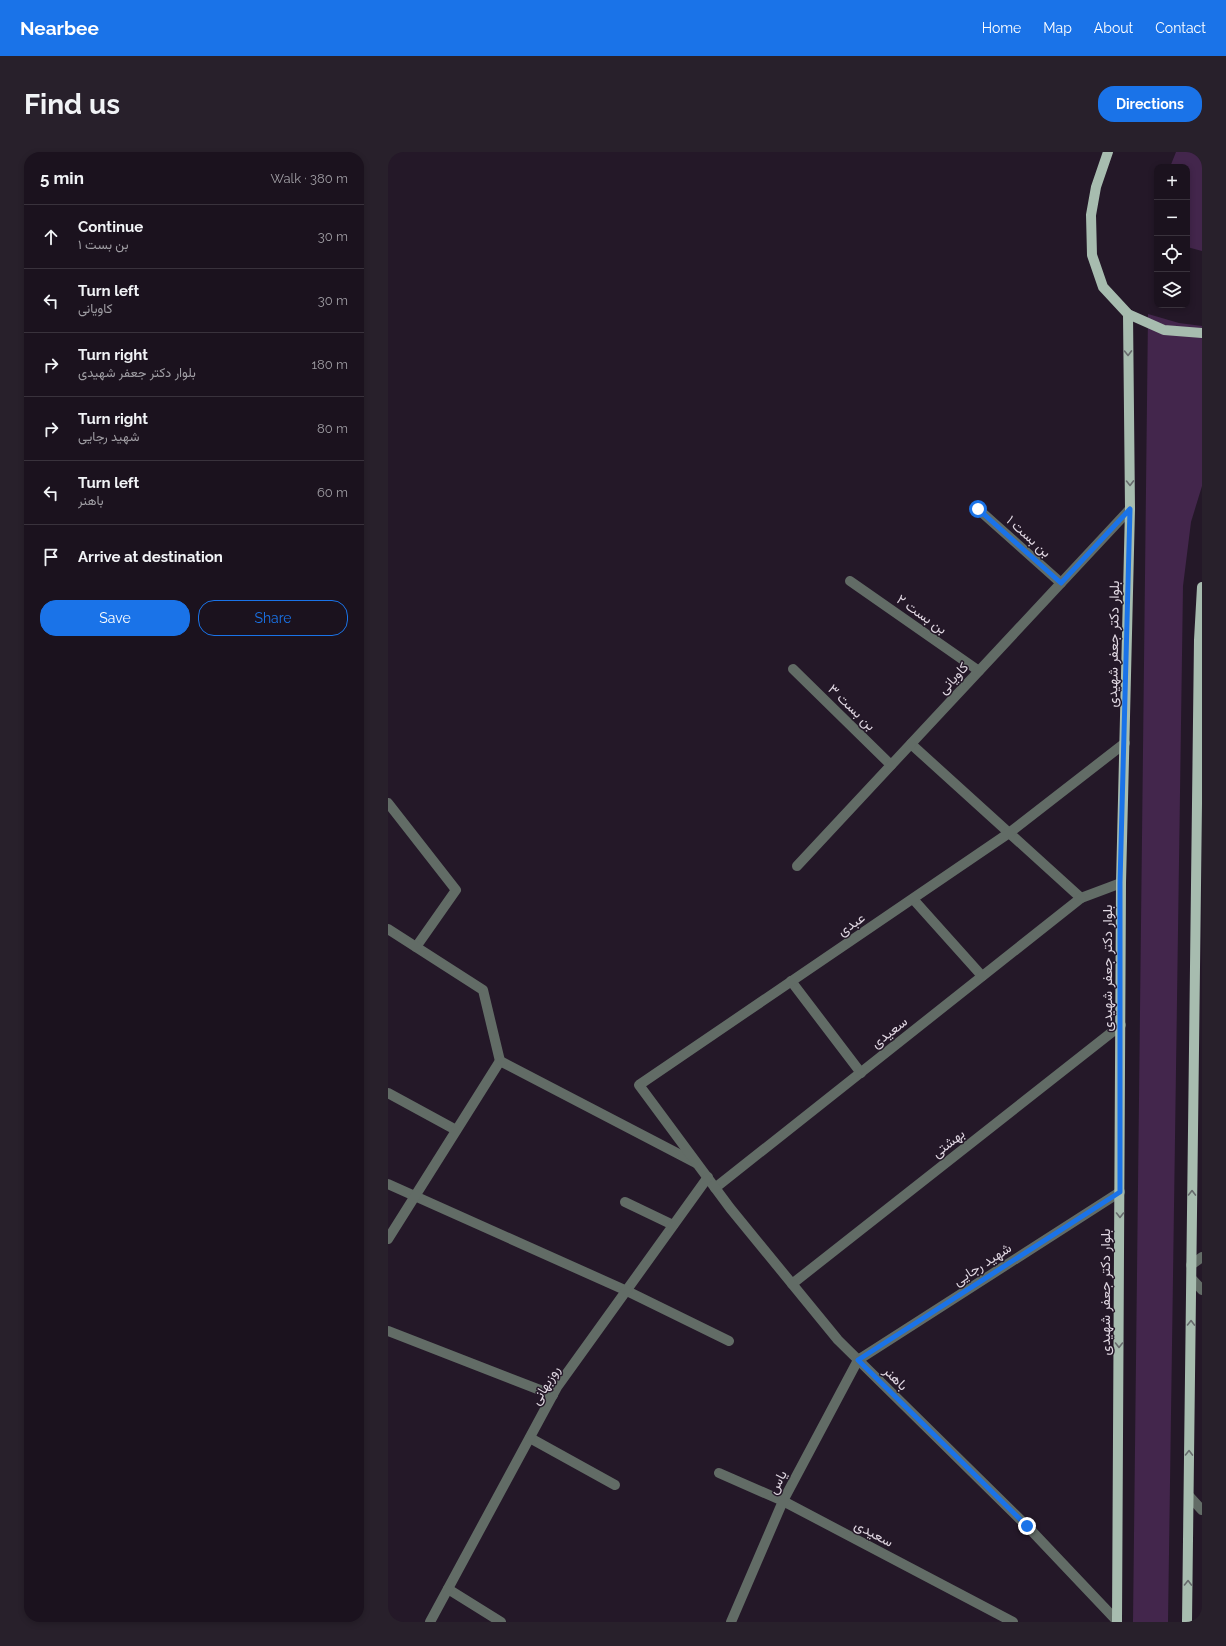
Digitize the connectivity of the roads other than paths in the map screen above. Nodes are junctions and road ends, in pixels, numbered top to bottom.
1 (1108, 152) edge
2 (1128, 314) junction
3 (1202, 333) edge
4 (978, 509) dead end
5 (1130, 509) junction
6 (850, 581) dead end
7 (1061, 583) junction
8 (1202, 587) edge
9 (793, 669) dead end
10 (979, 671) junction
11 (1125, 743) junction
12 (911, 744) junction
13 (891, 765) junction
14 (388, 803) edge
15 (1009, 833) junction
16 (797, 866) dead end
17 (1120, 883) junction
18 (1081, 898) junction
19 (913, 899) junction
20 (388, 929) edge
21 (416, 947) junction
22 (982, 976) junction
23 (791, 982) junction
24 (1120, 1025) junction
25 (500, 1061) junction
26 (861, 1073) junction
27 (388, 1093) edge
28 (456, 1130) junction
29 (677, 1136) joint
30 (699, 1165) junction
31 (708, 1177) junction
32 (388, 1184) edge
33 (715, 1188) junction
34 (1120, 1192) junction
35 (415, 1196) junction
36 (625, 1202) dead end
37 (673, 1225) junction
38 (388, 1239) edge
39 (1202, 1257) edge
40 (1191, 1265) junction
41 (1192, 1279) junction
42 (792, 1284) junction
43 (1202, 1290) edge
44 (627, 1291) junction
45 (388, 1331) edge
46 (730, 1341) dead end
47 (858, 1360) junction
48 (553, 1395) junction
49 (530, 1438) junction
50 (719, 1473) dead end
51 (615, 1485) dead end
52 (1189, 1496) junction
53 (783, 1501) junction
54 (1202, 1510) edge
55 (448, 1589) junction
56 (1117, 1621) edge
57 (430, 1622) edge
58 (501, 1622) edge
59 (731, 1622) edge
60 (1014, 1622) edge
61 (1187, 1622) edge

1 - 2 main road
2 - 3 main road
2 -> 5 main road, بلوار دکتر جعفر شهیدی
4 - 7 street, بن بست ۱
5 - 7 street, کاویانی
5 - 11 main road, بلوار دکتر جعفر شهیدی
6 - 10 street, بن بست ۲
7 - 10 street, کاویانی
40 -> 8 main road
9 - 13 street, بن بست ۳
10 - 12 street, کاویانی
11 - 15 street, عبدی
11 - 17 main road, بلوار دکتر جعفر شهیدی
12 - 13 street, کاویانی
12 - 15 street
13 - 16 street, کاویانی
14 - 21 street
15 - 18 street
15 - 19 street, عبدی
17 - 18 street, سعیدی
17 - 24 main road, بلوار دکتر جعفر شهیدی
18 - 22 street, سعیدی
19 - 22 street
19 - 23 street, عبدی
20 - 21 street
21 - 25 street
22 - 26 street, سعیدی
23 - 26 street
23 - 29 street, عبدی
24 - 34 main road, بلوار دکتر جعفر شهیدی
24 - 42 street, بهشتی
25 - 28 street
25 - 30 street
26 - 33 street, سعیدی
27 - 28 street
28 - 35 street
29 - 30 street, باهنر
30 - 31 street, باهنر
31 - 33 street, باهنر
31 - 37 street, روزبهانی
32 - 35 street
33 - 42 street, باهنر
34 - 47 street, شهید رجایی
34 -> 56 main road, بلوار دکتر جعفر شهیدی
35 - 38 street
35 - 44 street
36 - 37 street
37 - 44 street, روزبهانی
39 - 40 street
40 - 41 main road
41 - 43 street
52 -> 41 main road
42 - 47 street, باهنر
44 - 46 street
44 - 48 street, روزبهانی
45 - 48 street
47 - 53 street, یاس
47 - 56 street, باهنر
48 - 49 street, روزبهانی
49 - 51 street
49 - 55 street, روزبهانی
50 - 53 street, سعیدی
52 - 54 street
61 -> 52 main road
53 - 59 street, یاس
53 - 60 street, سعیدی
55 - 57 street, روزبهانی
55 - 58 street

